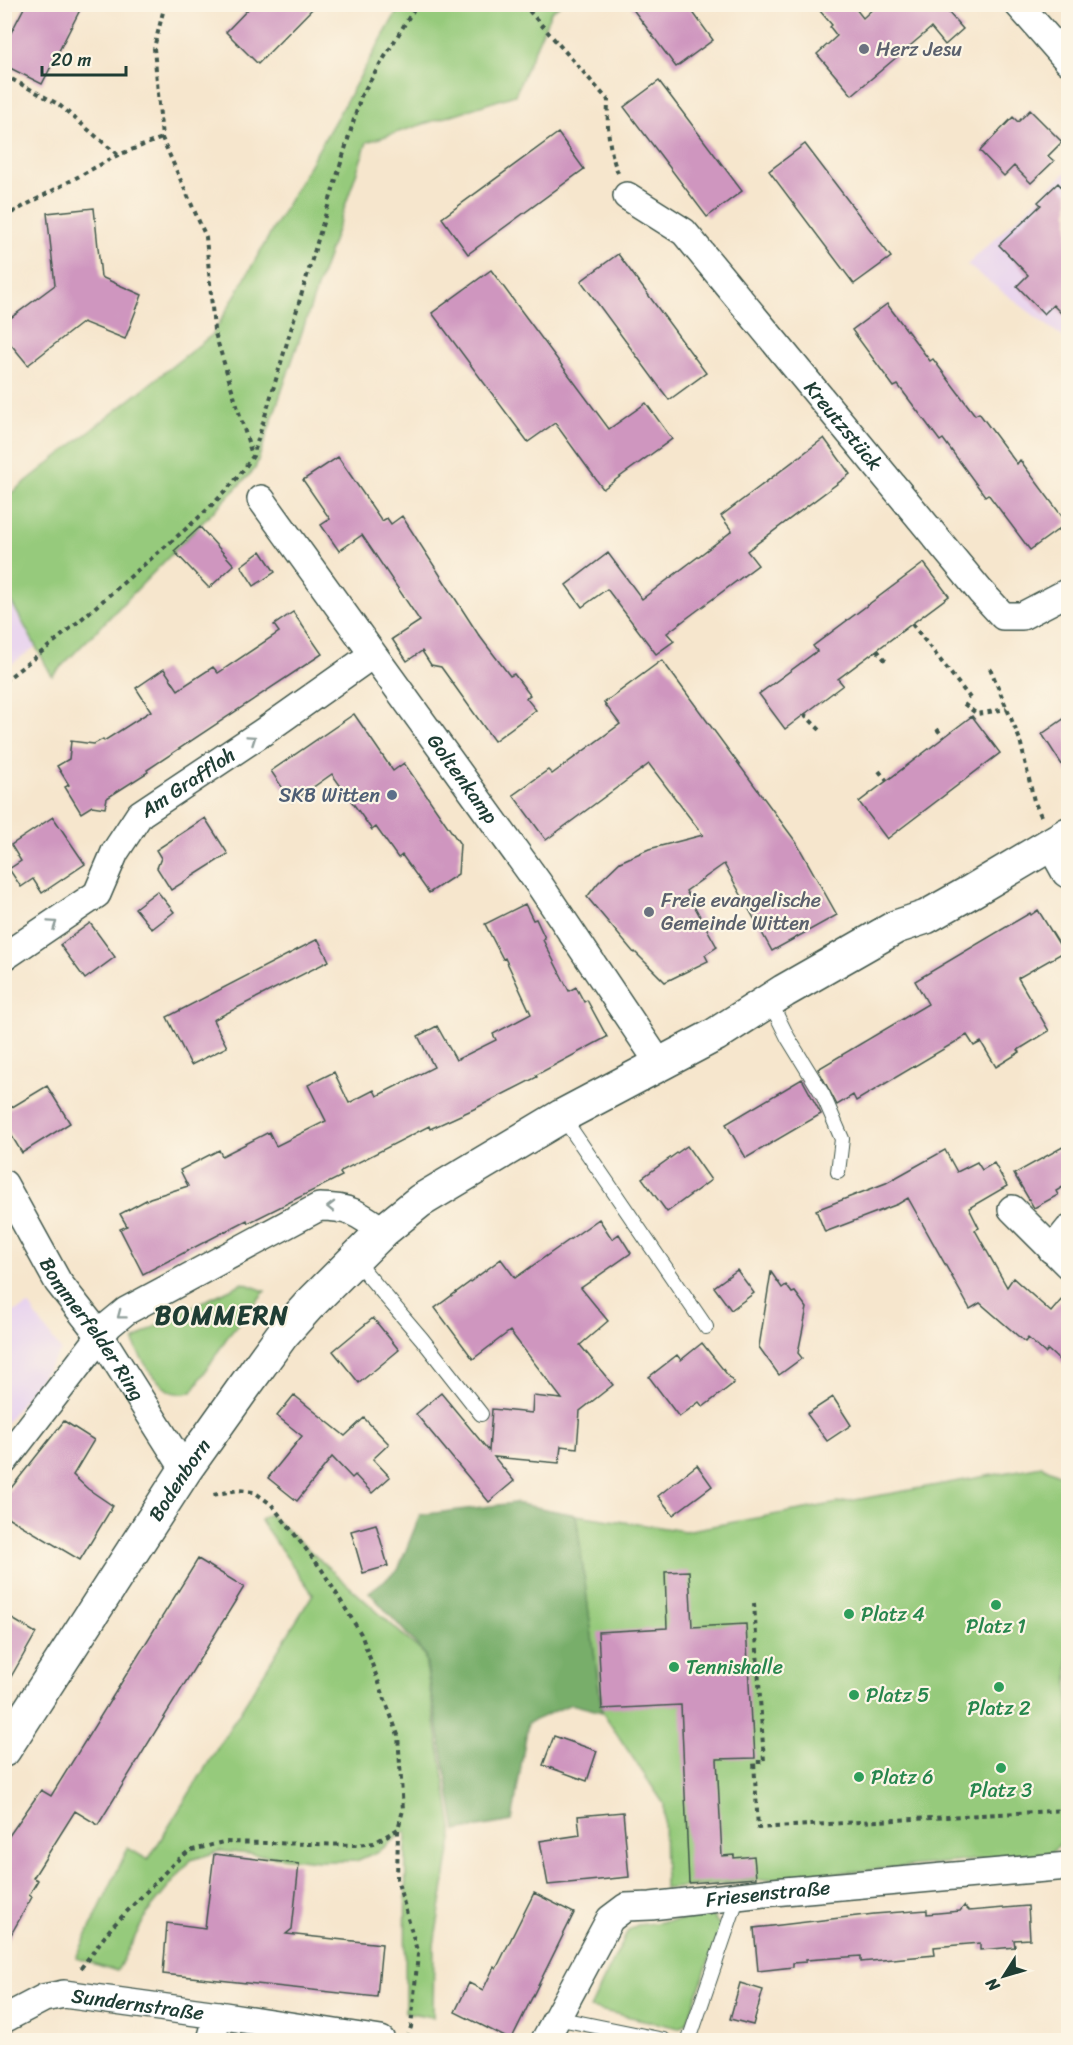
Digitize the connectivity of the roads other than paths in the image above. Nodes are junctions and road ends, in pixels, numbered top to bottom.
1 (1018, 4) edge
2 (1068, 61) edge
3 (627, 196) road end
4 (261, 499) dead end
5 (1068, 592) edge
6 (372, 655) junction
7 (1063, 850) edge
8 (4, 957) edge
9 (769, 1000) junction
10 (659, 1063) junction
11 (562, 1116) junction
12 (838, 1172) dead end
13 (4, 1184) edge
14 (1012, 1209) dead end
15 (383, 1231) junction
16 (1063, 1248) edge
17 (354, 1259) junction
18 (706, 1327) dead end
19 (101, 1337) junction
20 (481, 1414) dead end
21 (4, 1461) edge
22 (185, 1470) junction
23 (4, 1750) edge
24 (1068, 1866) edge
25 (738, 1896) junction
26 (218, 2015) junction
27 (4, 2019) edge
28 (551, 2029) edge
29 (211, 2040) edge
30 (381, 2040) edge
31 (664, 2040) edge
32 (689, 2040) edge

1 - 2 street
3 - 5 street, Kreutzstück
4 - 6 street, Goltenkamp
8 -> 6 street, Am Graffloh
6 - 10 street, Goltenkamp
7 - 9 main road, Bodenborn
9 - 10 main road, Bodenborn
9 - 12 lane
10 - 11 main road, Bodenborn
11 - 15 main road, Bodenborn
11 - 18 lane
13 - 19 street, Bommerfelder Ring
14 - 16 street
15 - 17 main road, Bodenborn
15 -> 19 street
17 - 20 lane
17 - 22 main road, Bodenborn
19 - 21 street
19 - 22 street, Bommerfelder Ring
22 - 23 main road, Bodenborn
24 - 25 street, Friesenstraße
25 - 28 street, Friesenstraße
25 - 32 lane
26 - 27 street, Sundernstraße
26 - 29 street
26 - 30 street, Sundernstraße
28 - 31 lane

